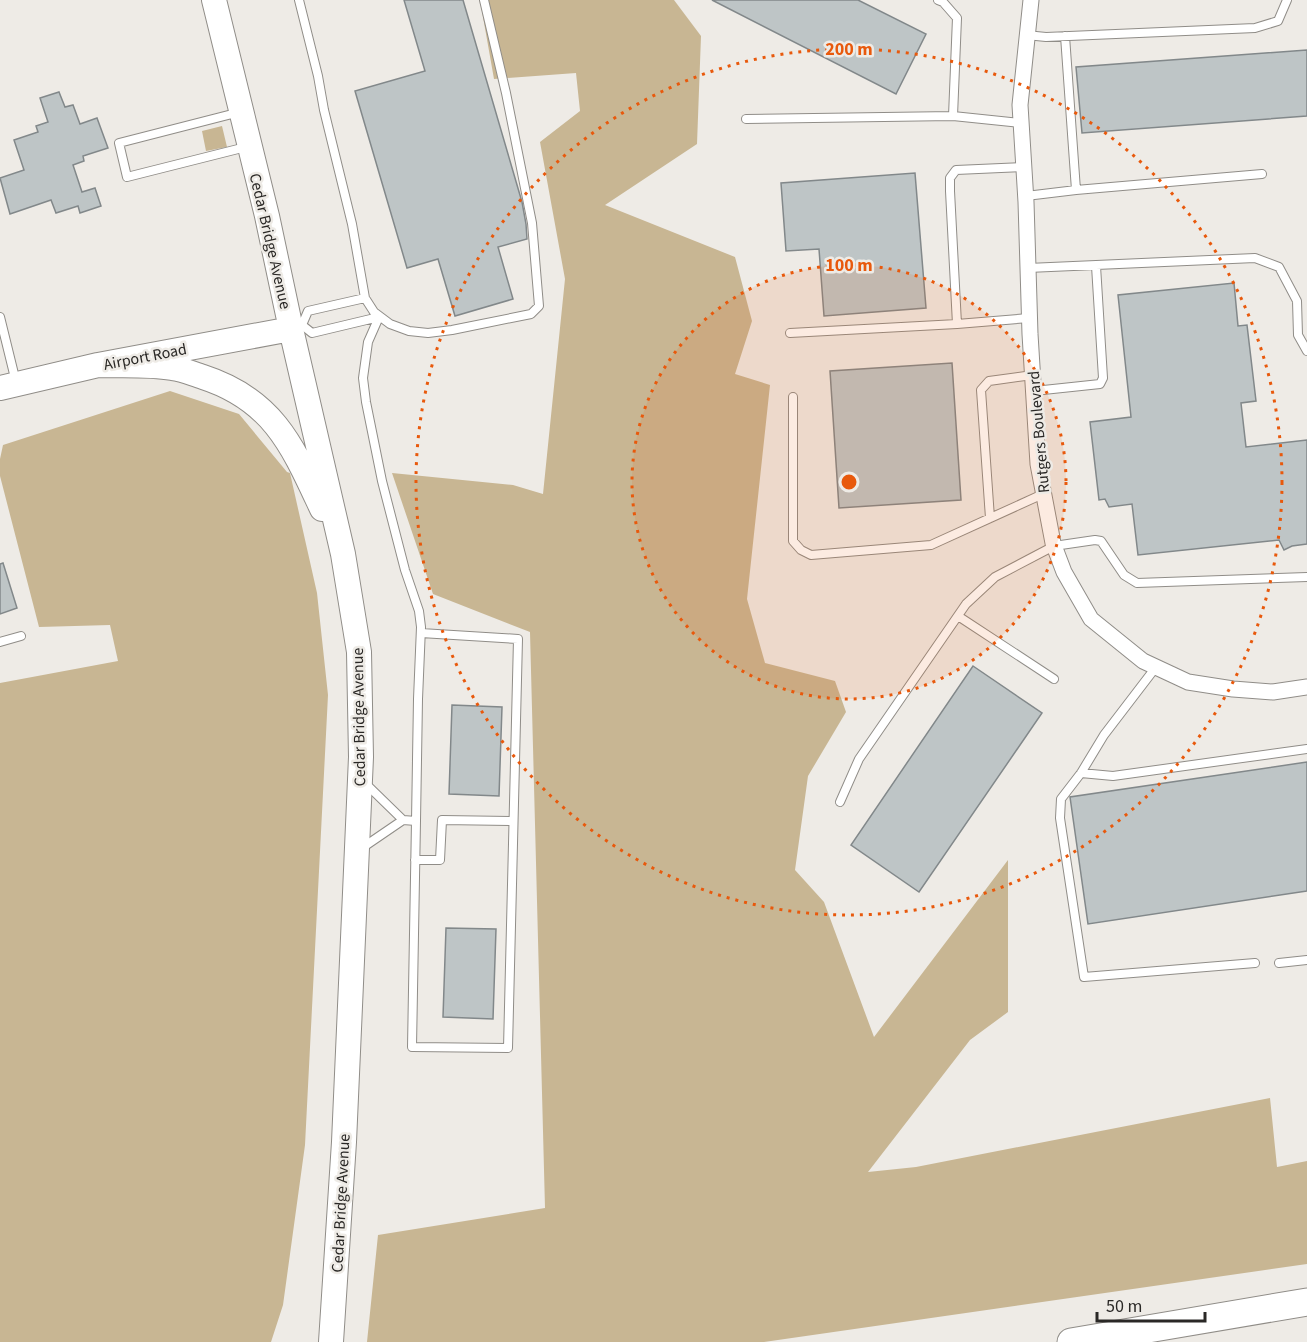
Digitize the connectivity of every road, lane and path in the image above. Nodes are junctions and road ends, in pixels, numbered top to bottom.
1 (214, 0) edge
2 (298, 0) edge
3 (484, 0) edge
4 (938, 0) edge
5 (1031, 0) edge
6 (1287, 0) edge
7 (1026, 35) junction
8 (1065, 36) junction
9 (241, 111) junction
10 (953, 116) junction
11 (746, 119) dead end
12 (1021, 123) junction
13 (250, 146) junction
14 (1024, 167) junction
15 (1262, 174) dead end
16 (1076, 190) junction
17 (1026, 196) junction
18 (1096, 266) junction
19 (1028, 268) junction
20 (365, 298) junction
21 (0, 317) edge
22 (379, 317) junction
23 (1029, 318) junction
24 (957, 324) junction
25 (296, 327) junction
26 (790, 333) dead end
27 (1307, 351) edge
28 (98, 365) junction
29 (1033, 383) junction
30 (8, 386) edge
31 (793, 397) dead end
32 (1044, 494) junction
33 (990, 518) junction
34 (1054, 546) junction
35 (343, 554) junction
36 (1307, 577) edge
37 (958, 616) junction
38 (421, 633) junction
39 (21, 636) dead end
40 (0, 642) edge
41 (1156, 667) junction
42 (1054, 679) dead end
43 (1307, 687) edge
44 (1307, 748) edge
45 (1081, 773) junction
46 (360, 778) junction
47 (840, 802) dead end
48 (403, 820) junction
49 (416, 821) junction
50 (513, 821) junction
51 (357, 851) junction
52 (415, 860) junction
53 (1307, 960) edge
54 (1255, 963) dead end
55 (1279, 963) dead end
56 (1307, 1302) edge
57 (331, 1342) edge
58 (1071, 1342) edge

1 - 9 main road, Cedar Bridge Avenue
2 - 20 lane
3 - 22 lane
4 - 10 lane
5 - 7 street, Rutgers Boulevard
6 - 8 lane
7 - 8 lane
7 - 12 street, Rutgers Boulevard
8 - 16 lane
9 - 13 main road, Cedar Bridge Avenue
9 - 13 lane
10 - 11 lane
10 - 12 lane
12 - 14 street, Rutgers Boulevard
13 - 25 main road, Cedar Bridge Avenue
14 - 17 street, Rutgers Boulevard
14 - 24 lane
15 - 16 lane
16 - 17 lane
17 - 19 street, Rutgers Boulevard
18 - 19 lane
18 - 27 lane
18 - 29 lane
19 - 23 street, Rutgers Boulevard
20 - 22 lane
20 - 25 lane
21 - 30 lane
22 - 25 lane
22 - 38 lane
23 - 24 lane
23 - 29 street, Rutgers Boulevard
24 - 26 lane
25 - 28 main road, Airport Road
25 - 35 main road, Cedar Bridge Avenue
28 - 30 main road, Airport Road
28 - 35 main road
29 - 32 street, Rutgers Boulevard
29 - 33 lane
31 - 33 lane
32 - 33 lane
32 - 34 street, Rutgers Boulevard
34 - 36 lane
34 - 37 lane
34 - 41 street, Rutgers Boulevard
35 - 46 main road, Cedar Bridge Avenue
37 - 42 lane
37 - 47 lane
38 - 49 lane
38 - 50 lane
39 - 40 lane
41 - 43 street, Rutgers Boulevard
41 - 45 lane
44 - 45 lane
45 - 54 lane
46 - 48 lane
46 - 51 main road, Cedar Bridge Avenue
48 - 49 lane
48 - 51 lane
49 - 52 lane
50 - 52 lane
50 - 52 lane
51 - 57 main road, Cedar Bridge Avenue
53 - 55 lane
56 - 58 highway

